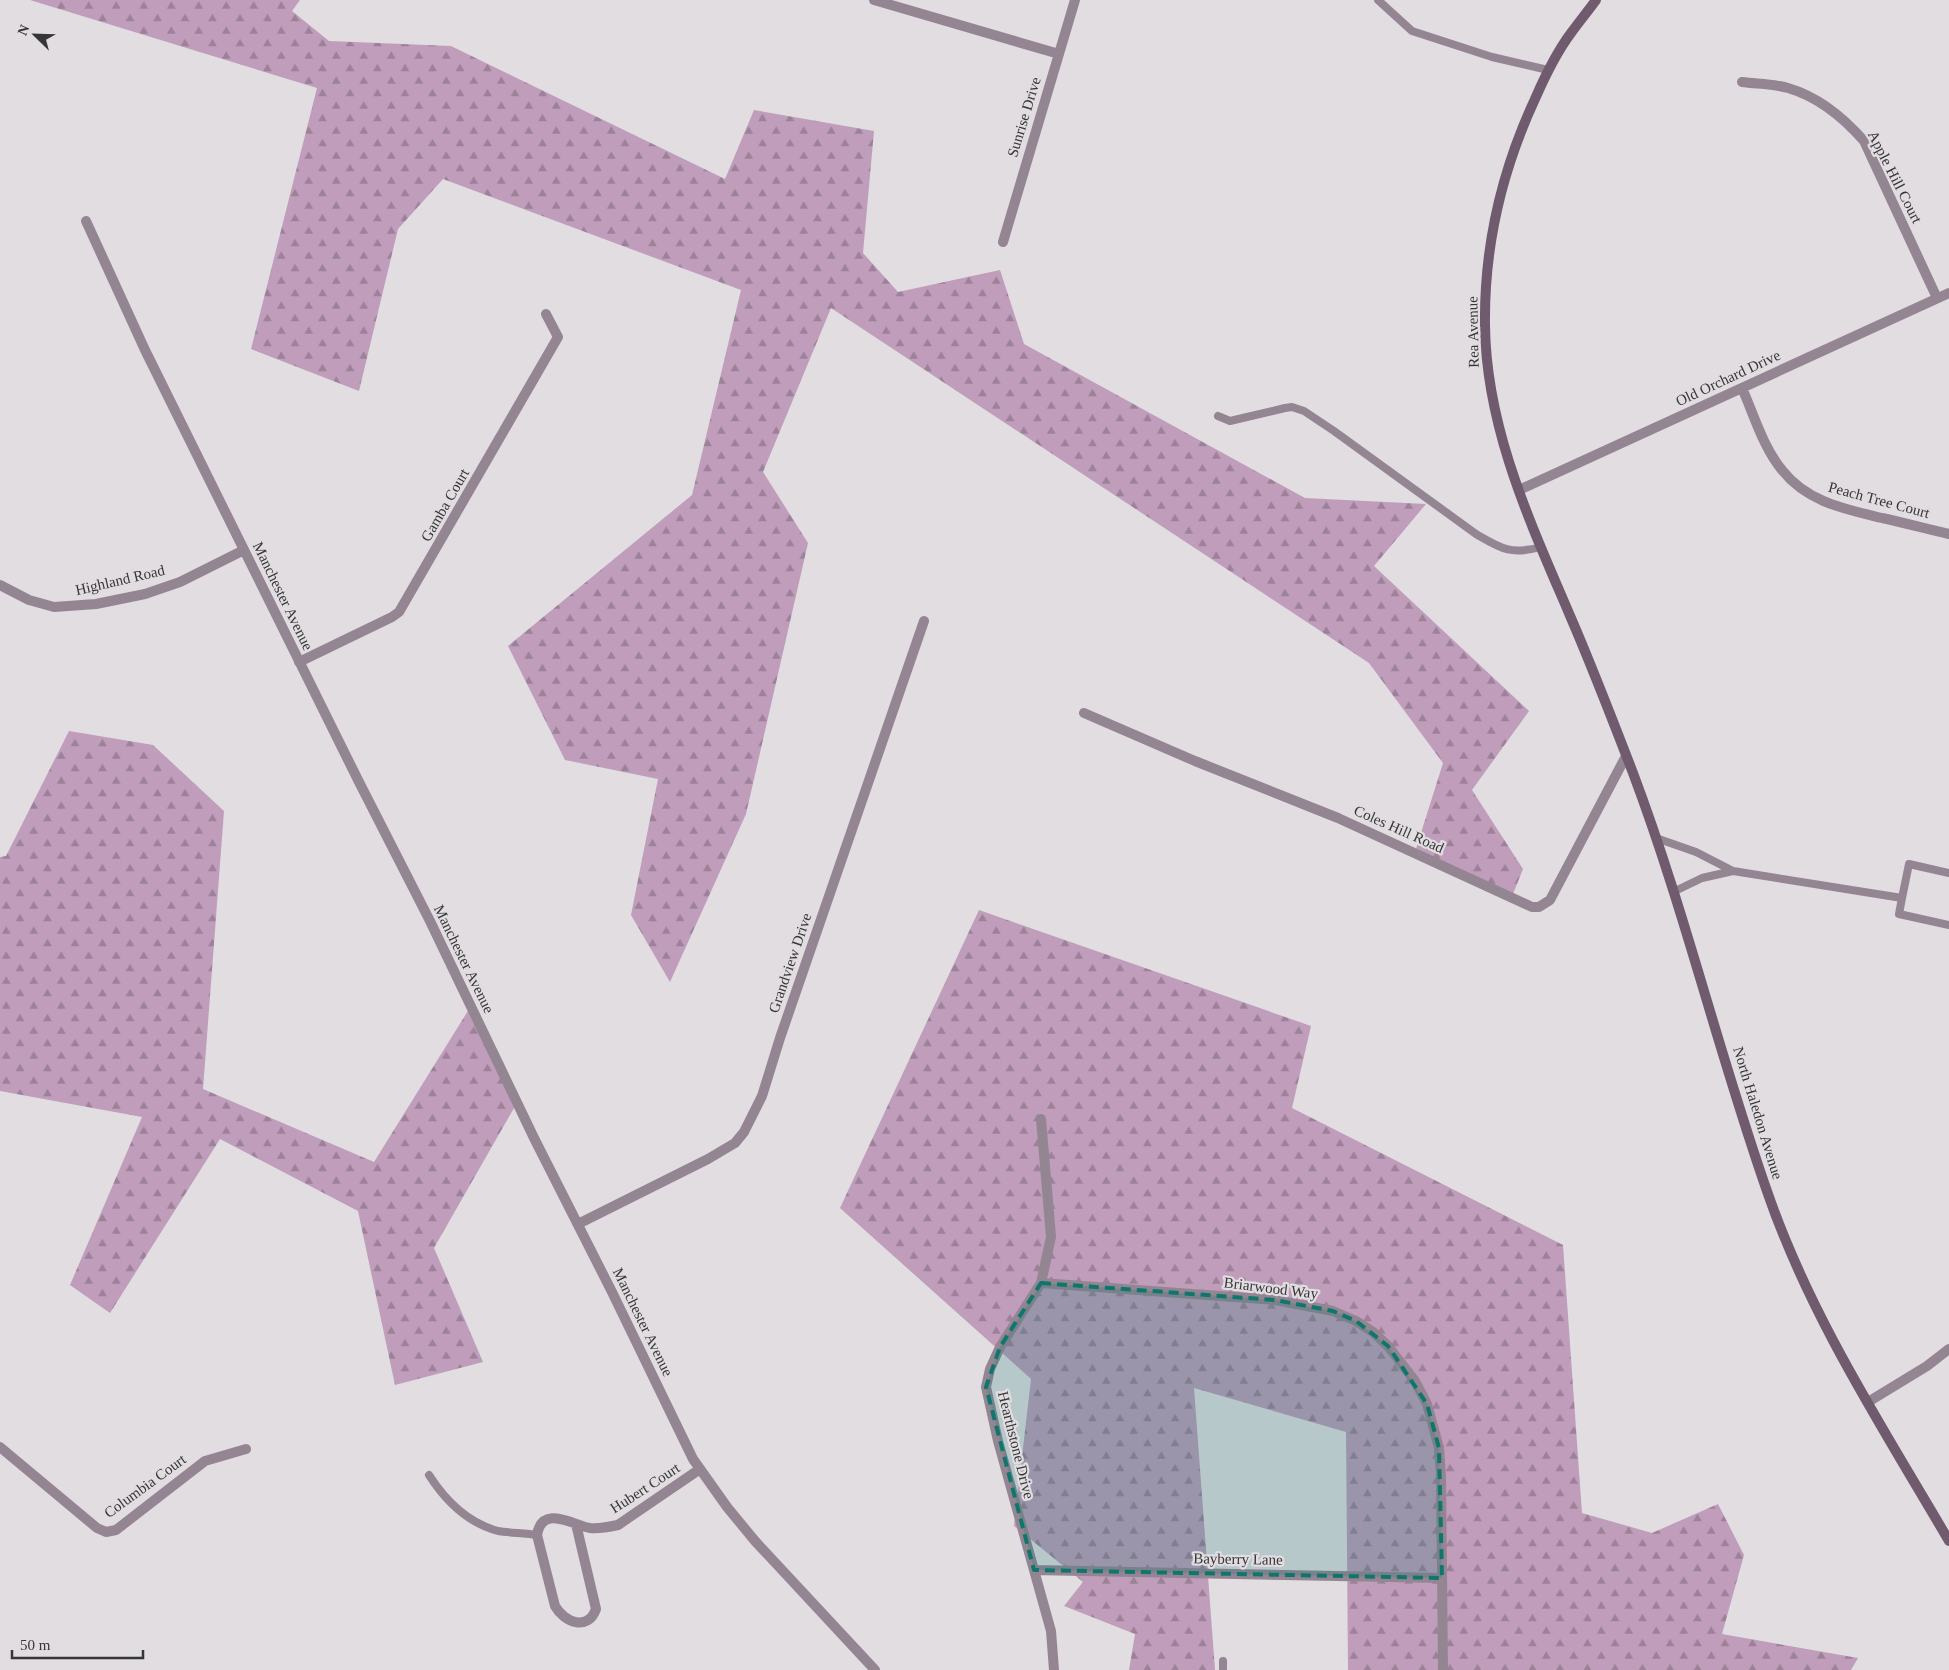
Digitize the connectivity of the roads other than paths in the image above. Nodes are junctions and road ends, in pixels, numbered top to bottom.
1 (874, 0) edge
2 (1074, 0) edge
3 (1378, 0) edge
4 (1596, 0) edge
5 (1059, 54) junction
6 (1548, 70) junction
7 (1742, 82) dead end
8 (86, 221) dead end
9 (1003, 242) dead end
10 (1949, 293) edge
11 (1937, 298) junction
12 (546, 314) dead end
13 (1742, 388) junction
14 (1218, 416) dead end
15 (1519, 490) junction
16 (1949, 534) edge
17 (1540, 547) junction
18 (244, 550) junction
19 (0, 585) edge
20 (924, 621) dead end
21 (299, 662) junction
22 (1592, 669) joint
23 (1084, 712) dead end
24 (1626, 756) junction
25 (1656, 838) junction
26 (1733, 871) junction
27 (1949, 873) edge
28 (1673, 892) junction
29 (1902, 898) junction
30 (1949, 925) edge
31 (1041, 1119) dead end
32 (578, 1224) junction
33 (1041, 1284) junction
34 (1949, 1349) edge
35 (1868, 1402) junction
36 (0, 1447) edge
37 (246, 1449) dead end
38 (700, 1470) junction
39 (429, 1475) dead end
40 (576, 1524) junction
41 (537, 1535) junction
42 (1949, 1541) edge
43 (1034, 1570) junction
44 (1442, 1578) junction
45 (1223, 1661) dead end
46 (875, 1670) edge
47 (1054, 1670) edge
48 (1223, 1670) edge
49 (1444, 1670) edge

1 - 5 street
2 - 5 street, Sunrise Drive
3 - 6 lane
4 - 6 street, Rea Avenue
5 - 9 street, Sunrise Drive
6 - 15 street, Rea Avenue
7 - 11 street, Apple Hill Court
8 - 18 street, Manchester Avenue
10 - 11 street, Old Orchard Drive
11 - 13 street, Old Orchard Drive
12 - 21 street, Gamba Court
13 - 15 street, Old Orchard Drive
13 - 16 street, Peach Tree Court
14 - 17 lane
15 - 17 street, Rea Avenue
17 - 22 street, Rea Avenue
18 - 19 street, Highland Road
18 - 21 street, Manchester Avenue
20 - 32 street, Grandview Drive
21 - 32 street, Manchester Avenue
22 - 24 street, North Haledon Avenue
23 - 24 street, Coles Hill Road
24 - 25 street, North Haledon Avenue
25 - 26 lane
25 - 28 street, North Haledon Avenue
26 - 28 lane
26 - 29 lane
27 - 29 lane
28 - 35 street, North Haledon Avenue
29 - 30 lane
31 - 33 street, Hearthstone Drive
32 - 38 street, Manchester Avenue
33 - 43 street, Hearthstone Drive
33 - 44 street, Briarwood Way
34 - 35 street
35 - 42 street, North Haledon Avenue
36 - 37 street, Columbia Court
38 - 40 street, Hubert Court
38 - 46 street, Manchester Avenue
39 - 41 lane
40 - 41 street, Hubert Court
40 - 41 street
43 - 44 street, Bayberry Lane
43 - 47 street, Hearthstone Drive
44 - 49 street, Briarwood Way
45 - 48 lane

